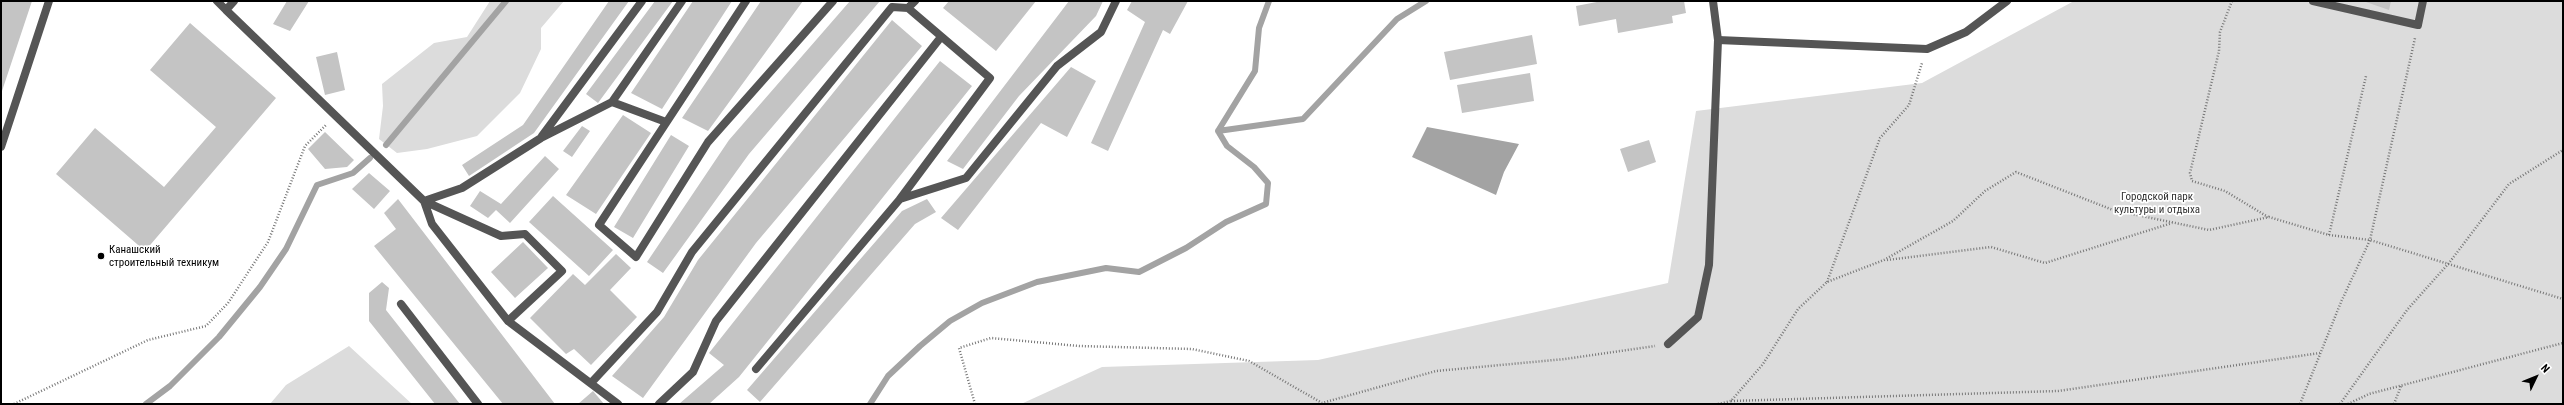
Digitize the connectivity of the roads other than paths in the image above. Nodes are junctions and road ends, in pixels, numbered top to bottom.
1 (49, 1) edge
2 (217, 1) edge
3 (234, 1) edge
4 (642, 1) edge
5 (682, 1) edge
6 (746, 1) edge
7 (833, 1) edge
8 (915, 1) edge
9 (1116, 1) edge
10 (1713, 1) edge
11 (2007, 1) edge
12 (2313, 1) edge
13 (2423, 1) edge
14 (908, 8) junction
15 (226, 10) junction
16 (941, 37) junction
17 (1718, 40) junction
18 (612, 102) junction
19 (666, 122) junction
20 (541, 138) junction
21 (1, 146) edge
22 (900, 198) junction
23 (424, 201) junction
24 (401, 304) dead end
25 (508, 321) junction
26 (1668, 344) road end
27 (756, 369) dead end
28 (591, 383) junction
29 (478, 404) edge
30 (618, 404) edge
31 (659, 404) edge

1 - 21 street
2 - 15 street
3 - 15 street
4 - 20 street
5 - 18 street
6 - 19 street
7 - 19 street
8 - 14 street
9 - 22 street
10 - 17 street
11 - 17 street
12 - 13 street
14 - 16 street
14 - 28 street
15 - 23 street
16 - 22 street
16 - 31 street
17 - 26 street
18 - 19 street
18 - 20 street
20 - 23 street
22 - 27 street
23 - 25 street
23 - 25 street
24 - 29 street
25 - 28 street
28 - 30 street

